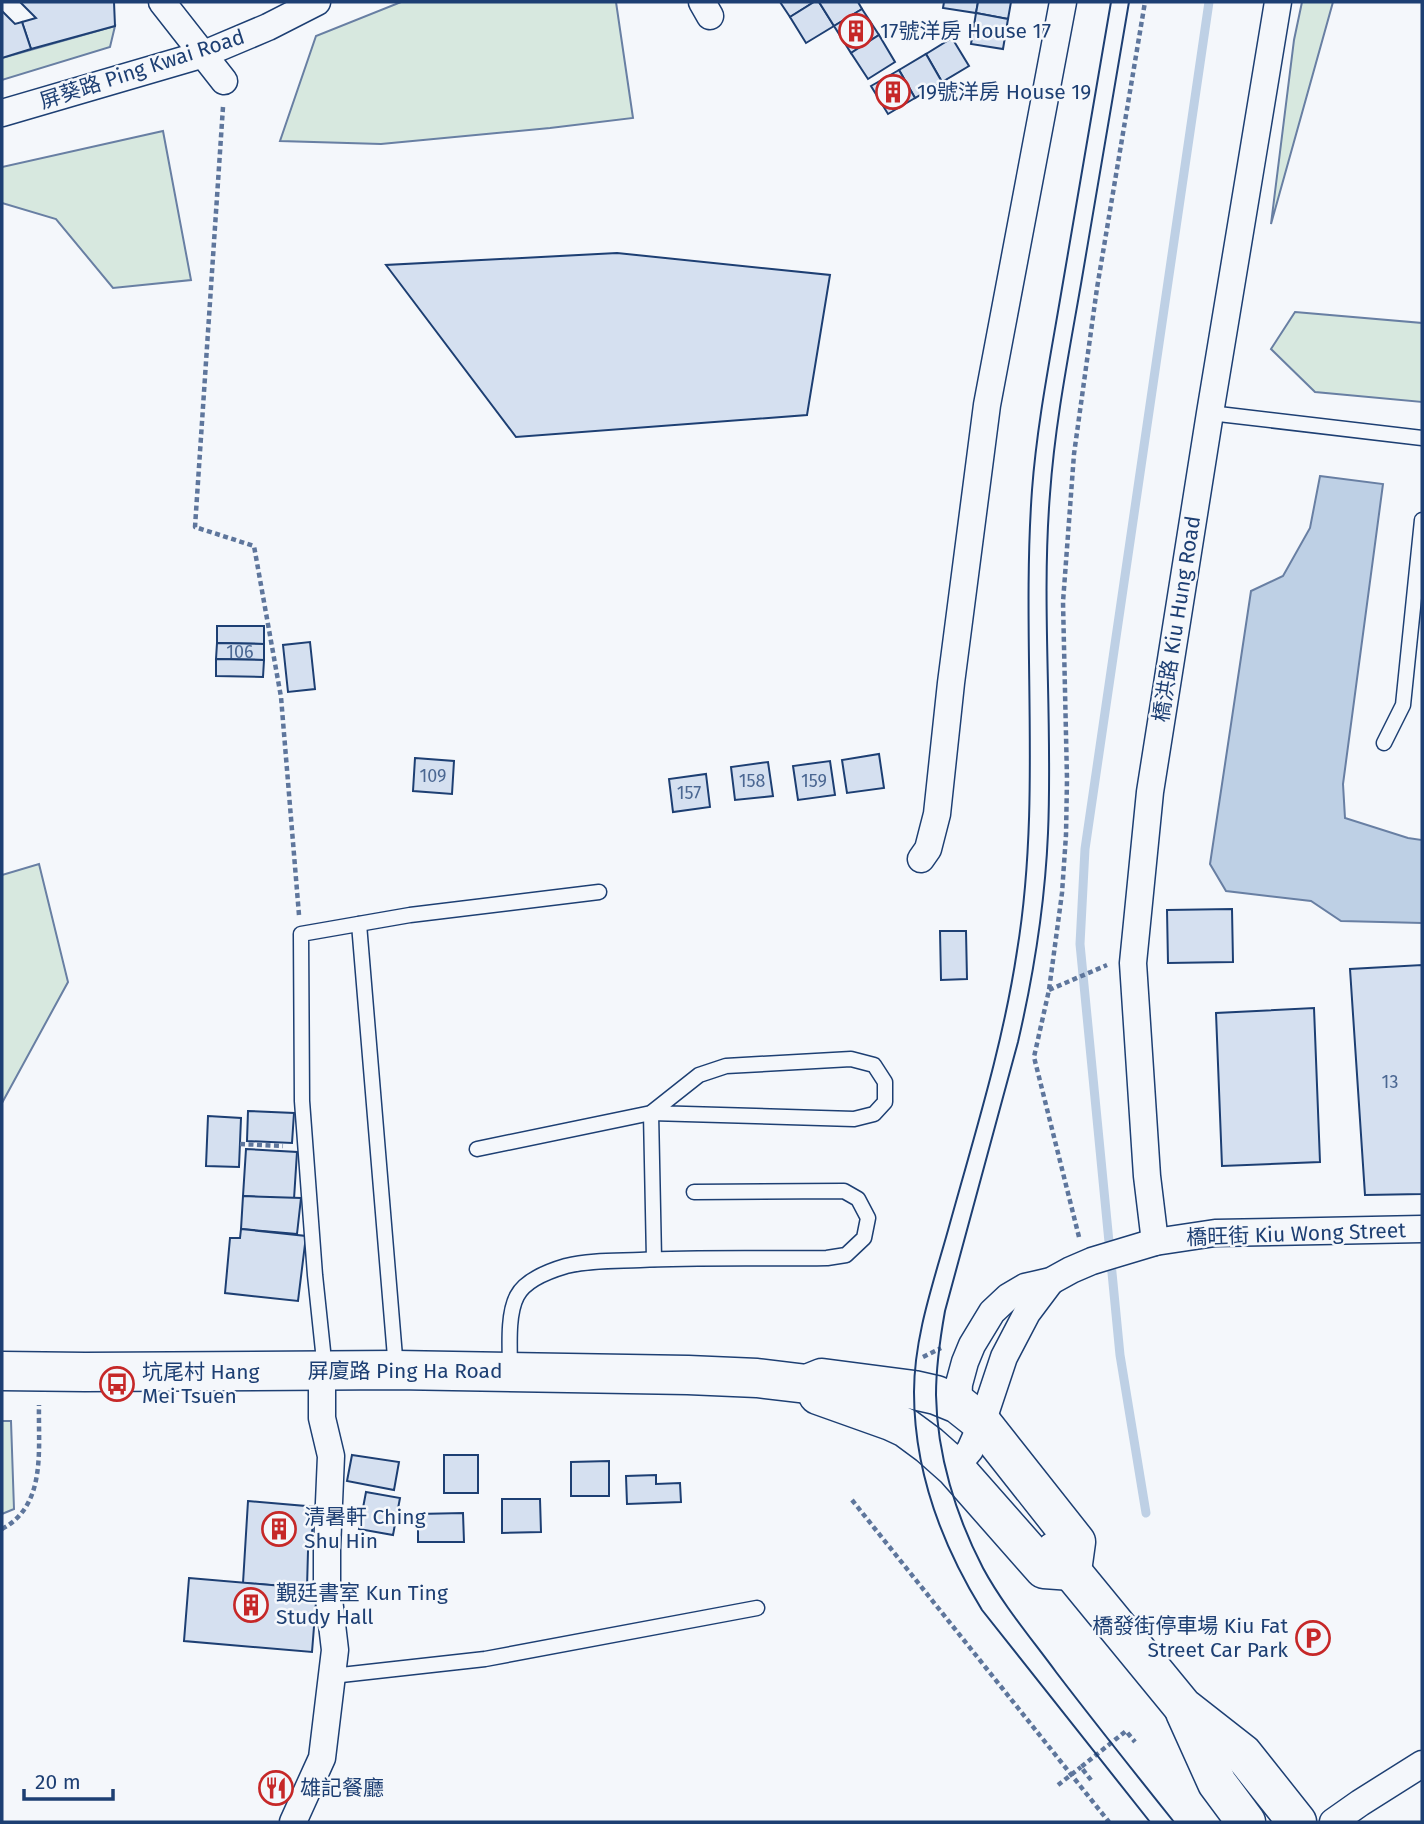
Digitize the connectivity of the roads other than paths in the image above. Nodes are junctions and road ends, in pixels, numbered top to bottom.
1 (162, 2) edge
2 (317, 2) edge
3 (1063, 2) edge
4 (1278, 2) edge
5 (204, 54) junction
6 (225, 81) road end
7 (2, 113) edge
8 (1210, 412) junction
9 (1422, 438) edge
10 (1422, 520) edge
11 (1384, 743) dead end
12 (921, 859) dead end
13 (599, 892) dead end
14 (359, 924) junction
15 (651, 1113) junction
16 (477, 1149) dead end
17 (695, 1192) dead end
18 (1422, 1228) edge
19 (1148, 1244) junction
20 (654, 1259) junction
21 (396, 1370) junction
22 (2, 1371) edge
23 (322, 1371) junction
24 (510, 1371) junction
25 (807, 1384) junction
26 (966, 1436) junction
27 (1072, 1571) junction
28 (757, 1608) dead end
29 (332, 1676) junction
30 (1183, 1707) junction
31 (1422, 1763) edge
32 (293, 1822) edge
33 (1246, 1822) edge
34 (1297, 1822) edge
35 (1333, 1822) edge

1 - 5 street
2 - 5 street, 屏葵路 Ping Kwai Road
3 - 12 street
4 - 8 street, 橋洪路 Kiu Hung Road
5 - 6 street
5 - 7 street, 屏葵路 Ping Kwai Road
8 - 9 lane
8 - 19 street, 橋洪路 Kiu Hung Road
10 - 11 lane
13 - 14 lane
14 - 21 lane
14 - 23 lane
15 - 15 lane
15 - 16 lane
15 - 20 lane
17 - 20 lane
18 - 19 street, 橋旺街 Kiu Wong Street
19 - 26 street, 橋旺街 Kiu Wong Street
20 - 24 lane
21 - 23 street, 屏廈路 Ping Ha Road
21 - 24 street, 屏廈路 Ping Ha Road
22 - 23 street, 屏廈路 Ping Ha Road
23 - 29 street
24 - 25 street, 屏廈路 Ping Ha Road
25 - 26 street, 屏廈路 Ping Ha Road
25 - 26 street, 屏廈路 Ping Ha Road
26 - 27 street, 屏廈路 Ping Ha Road
26 - 27 street, 屏廈路 Ping Ha Road
27 - 30 street
28 - 29 lane
29 - 32 street
30 - 33 street
30 - 34 street
31 - 35 street

